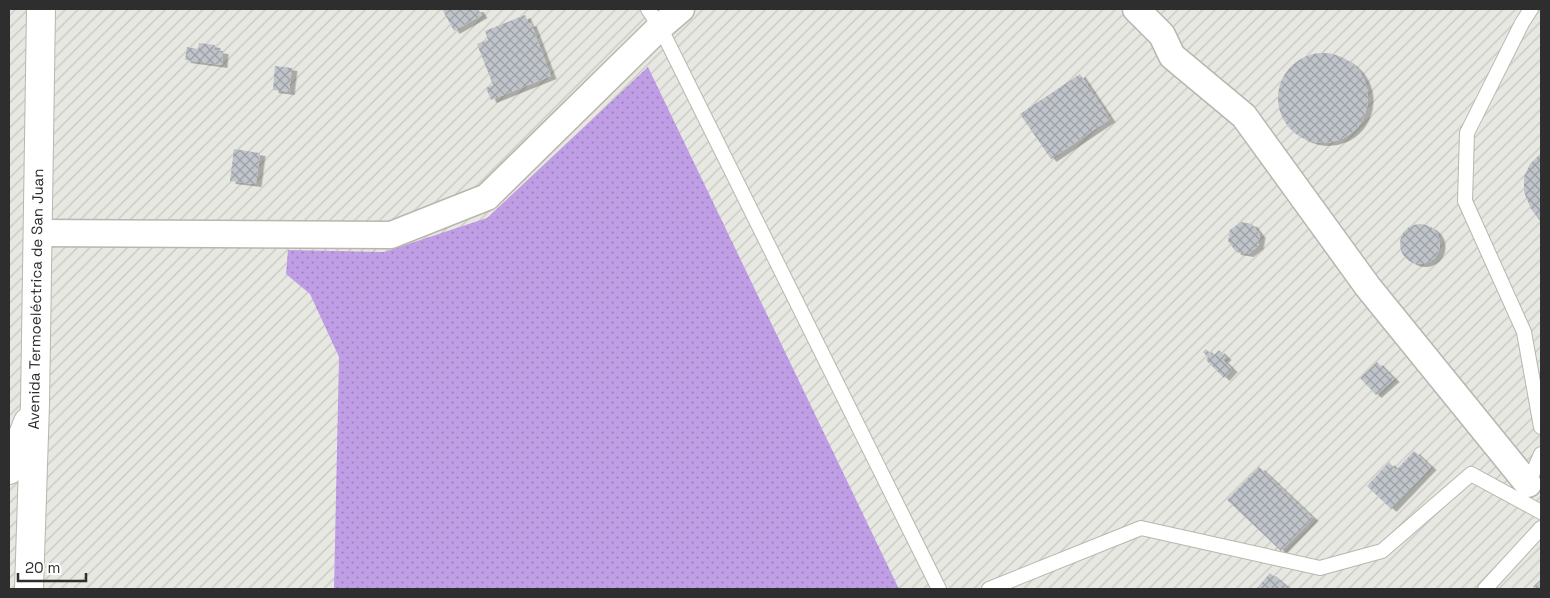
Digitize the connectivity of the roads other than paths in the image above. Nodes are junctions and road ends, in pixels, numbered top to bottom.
1 (41, 9) edge
2 (681, 9) edge
3 (1136, 9) edge
4 (1531, 9) edge
5 (654, 18) edge
6 (38, 233) junction
7 (35, 404) junction
8 (1541, 427) edge
9 (1541, 454) edge
10 (9, 470) edge
11 (1528, 484) junction
12 (1540, 510) edge
13 (1541, 528) edge
14 (29, 589) edge
15 (939, 589) edge
16 (989, 589) edge
17 (1485, 589) edge

1 - 6 street, Avenida Termoeléctrica de San Juan
2 - 5 street
3 - 11 street
4 - 8 lane
5 - 6 street
5 - 15 lane
6 - 7 street, Avenida Termoeléctrica de San Juan
7 - 10 street
7 - 14 street, Avenida Termoeléctrica de San Juan
9 - 11 lane
11 - 12 lane
12 - 16 lane
13 - 17 lane

